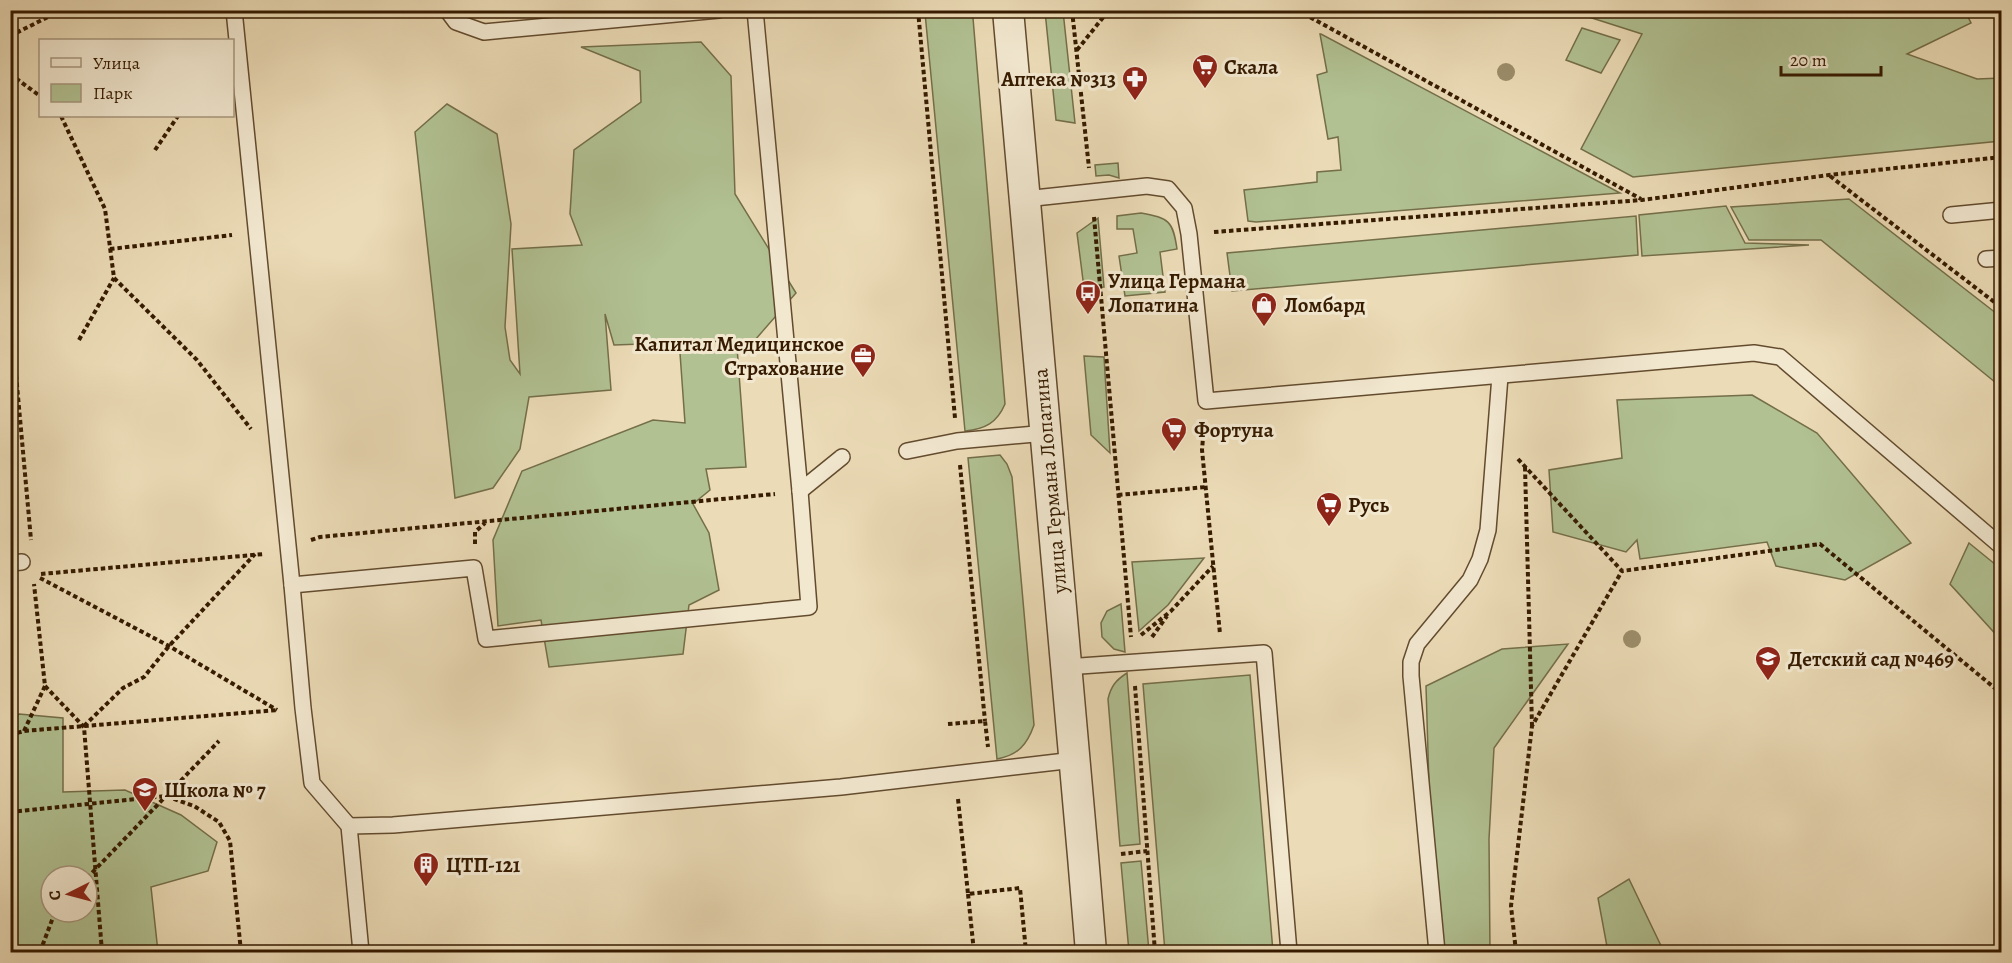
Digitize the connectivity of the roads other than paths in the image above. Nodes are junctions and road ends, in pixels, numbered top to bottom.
1 (234, 10) edge
2 (447, 10) edge
3 (719, 10) edge
4 (755, 10) edge
5 (1008, 10) edge
6 (1025, 199) junction
7 (2001, 210) edge
8 (1951, 215) dead end
9 (1500, 376) junction
10 (1046, 433) junction
11 (907, 451) dead end
12 (842, 457) dead end
13 (800, 491) junction
14 (2001, 547) edge
15 (292, 585) junction
16 (1066, 667) junction
17 (1074, 760) junction
18 (350, 826) junction
19 (361, 952) edge
20 (1090, 952) edge
21 (1289, 952) edge
22 (1437, 952) edge

1 - 15 lane
2 - 3 lane
4 - 13 lane
5 - 6 street, улица Германа Лопатина
6 - 9 lane
6 - 10 street, улица Германа Лопатина
7 - 8 lane
9 - 14 lane
9 - 22 lane
10 - 11 lane
10 - 16 street, улица Германа Лопатина
12 - 13 lane
13 - 15 lane
15 - 18 lane
16 - 17 street, улица Германа Лопатина
16 - 21 lane
17 - 18 lane
17 - 20 street, улица Германа Лопатина
18 - 19 lane

